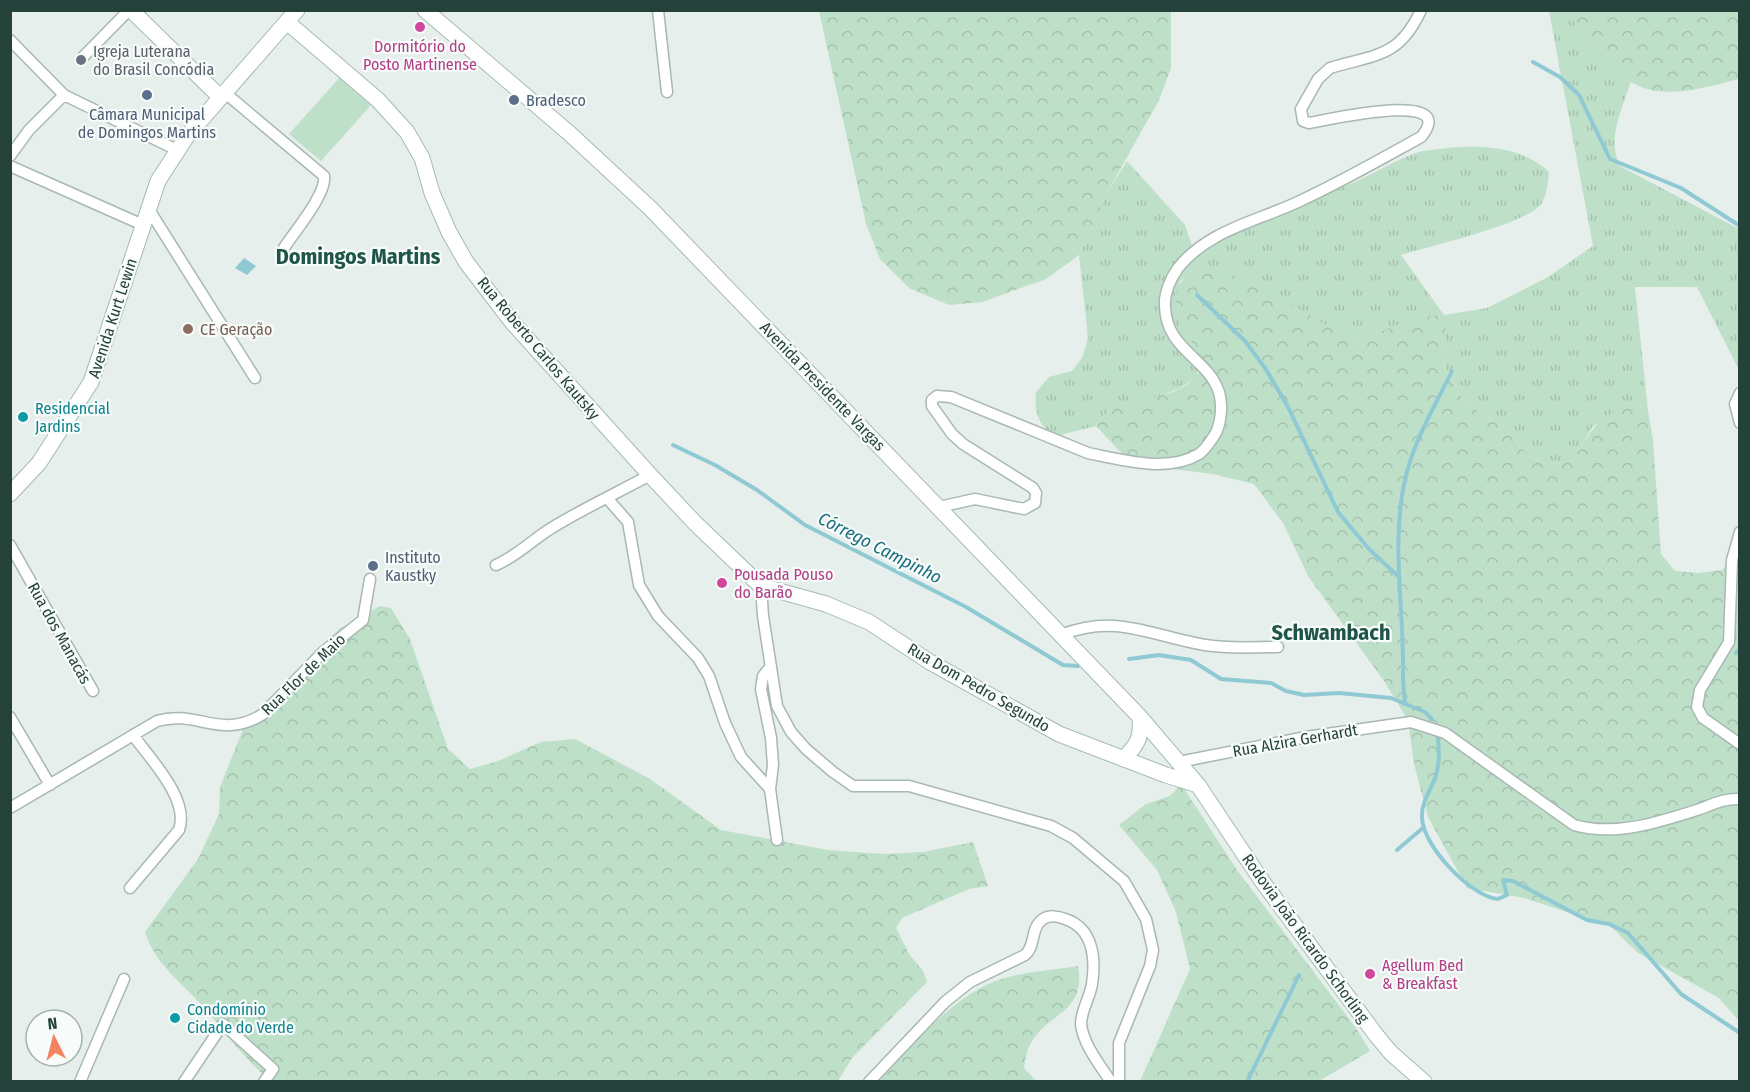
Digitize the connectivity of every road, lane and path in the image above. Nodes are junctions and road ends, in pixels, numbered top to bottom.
1 (130, 10) edge
2 (425, 10) edge
3 (658, 10) edge
4 (1421, 10) edge
5 (292, 16) edge
6 (10, 40) edge
7 (83, 57) dead end
8 (667, 92) dead end
9 (222, 94) junction
10 (64, 95) junction
11 (177, 150) junction
12 (10, 156) edge
13 (10, 166) edge
14 (148, 208) junction
15 (143, 225) junction
16 (284, 248) dead end
17 (255, 378) dead end
18 (1740, 393) edge
19 (1740, 423) edge
20 (650, 475) junction
21 (10, 495) edge
22 (607, 498) junction
23 (939, 507) junction
24 (1740, 532) edge
25 (10, 545) edge
26 (496, 565) dead end
27 (370, 579) dead end
28 (761, 586) junction
29 (1061, 635) junction
30 (1278, 646) dead end
31 (771, 666) junction
32 (93, 691) dead end
33 (10, 717) edge
34 (1140, 717) junction
35 (133, 735) junction
36 (1740, 744) edge
37 (1123, 759) junction
38 (1179, 762) junction
39 (50, 785) junction
40 (1198, 785) junction
41 (770, 789) junction
42 (1740, 799) edge
43 (10, 808) edge
44 (777, 840) dead end
45 (130, 888) dead end
46 (124, 979) dead end
47 (80, 1082) edge
48 (184, 1082) edge
49 (264, 1082) edge
50 (869, 1082) edge
51 (1111, 1082) edge
52 (1119, 1082) edge
53 (1424, 1082) edge

1 - 7 street
1 - 9 main road
2 - 23 main road, Avenida Presidente Vargas
3 - 8 street
4 - 23 street
5 - 9 main road, Avenida Kurt Lewin
5 - 20 main road, Rua Roberto Carlos Kautsky
6 - 10 street
9 - 11 main road, Avenida Kurt Lewin
9 - 16 street
10 - 11 street
10 - 12 street
11 - 14 main road, Avenida Kurt Lewin
13 - 15 street
14 - 15 main road, Avenida Kurt Lewin
14 - 17 street
15 - 21 main road, Avenida Kurt Lewin
18 - 19 street
20 - 22 street
20 - 28 main road, Rua Roberto Carlos Kautsky
22 - 26 street
22 - 41 street
23 - 29 main road, Avenida Presidente Vargas
24 - 36 street
25 - 32 street, Rua dos Manacás
27 - 35 street, Rua Flor de Maio
28 - 31 street
28 - 37 main road, Rua Dom Pedro Segundo
29 - 30 street
29 - 34 main road, Avenida Presidente Vargas
31 - 41 street
31 - 52 street
33 - 39 street
34 - 37 main road
34 - 38 main road, Avenida Presidente Vargas
35 - 39 street, Rua Flor de Maio
35 - 45 street
37 - 40 main road, Rua Dom Pedro Segundo
38 - 40 main road, Avenida Presidente Vargas
38 - 42 street, Rua Alzira Gerhardt
39 - 43 street, Rua Flor de Maio
40 - 53 main road, Rodovia João Ricardo Schorling
41 - 44 street
46 - 47 street
48 - 49 street
50 - 51 street

